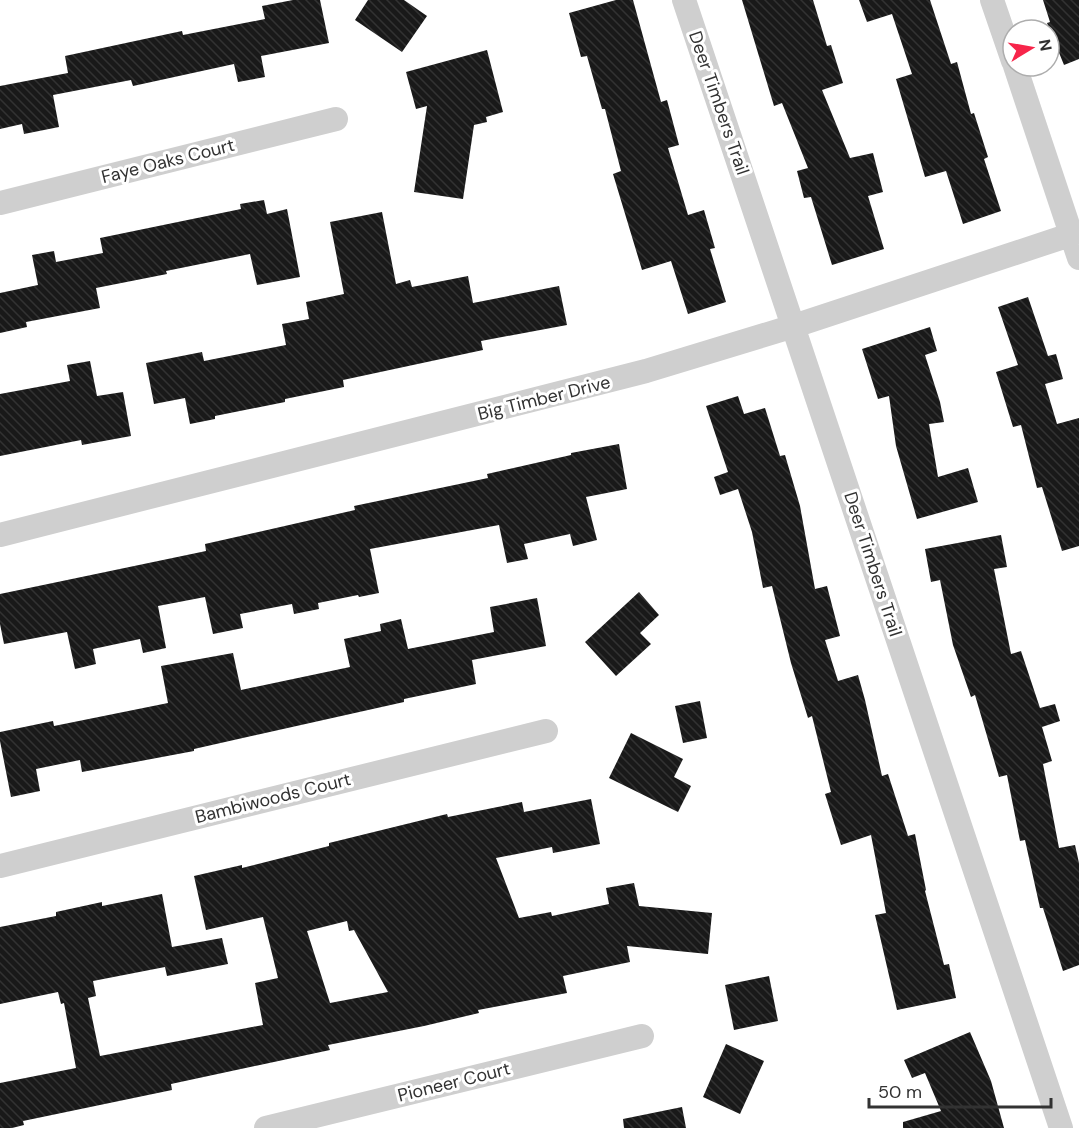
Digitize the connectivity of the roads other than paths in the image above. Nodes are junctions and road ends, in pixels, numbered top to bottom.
1 (684, 0) edge
2 (992, 0) edge
3 (1001, 26) edge
4 (1019, 78) edge
5 (336, 119) dead end
6 (0, 203) edge
7 (1075, 233) edge
8 (1079, 258) edge
9 (794, 326) junction
10 (0, 535) edge
11 (546, 731) dead end
12 (0, 866) edge
13 (642, 1036) dead end
14 (266, 1128) edge
15 (1061, 1128) edge

1 - 9 street, Deer Timbers Trail
2 - 3 street
4 - 7 street
5 - 6 street, Faye Oaks Court
7 - 8 street
7 - 9 street, Big Timber Drive
9 - 10 street, Big Timber Drive
9 - 15 street, Deer Timbers Trail
11 - 12 street, Bambiwoods Court
13 - 14 street, Pioneer Court

